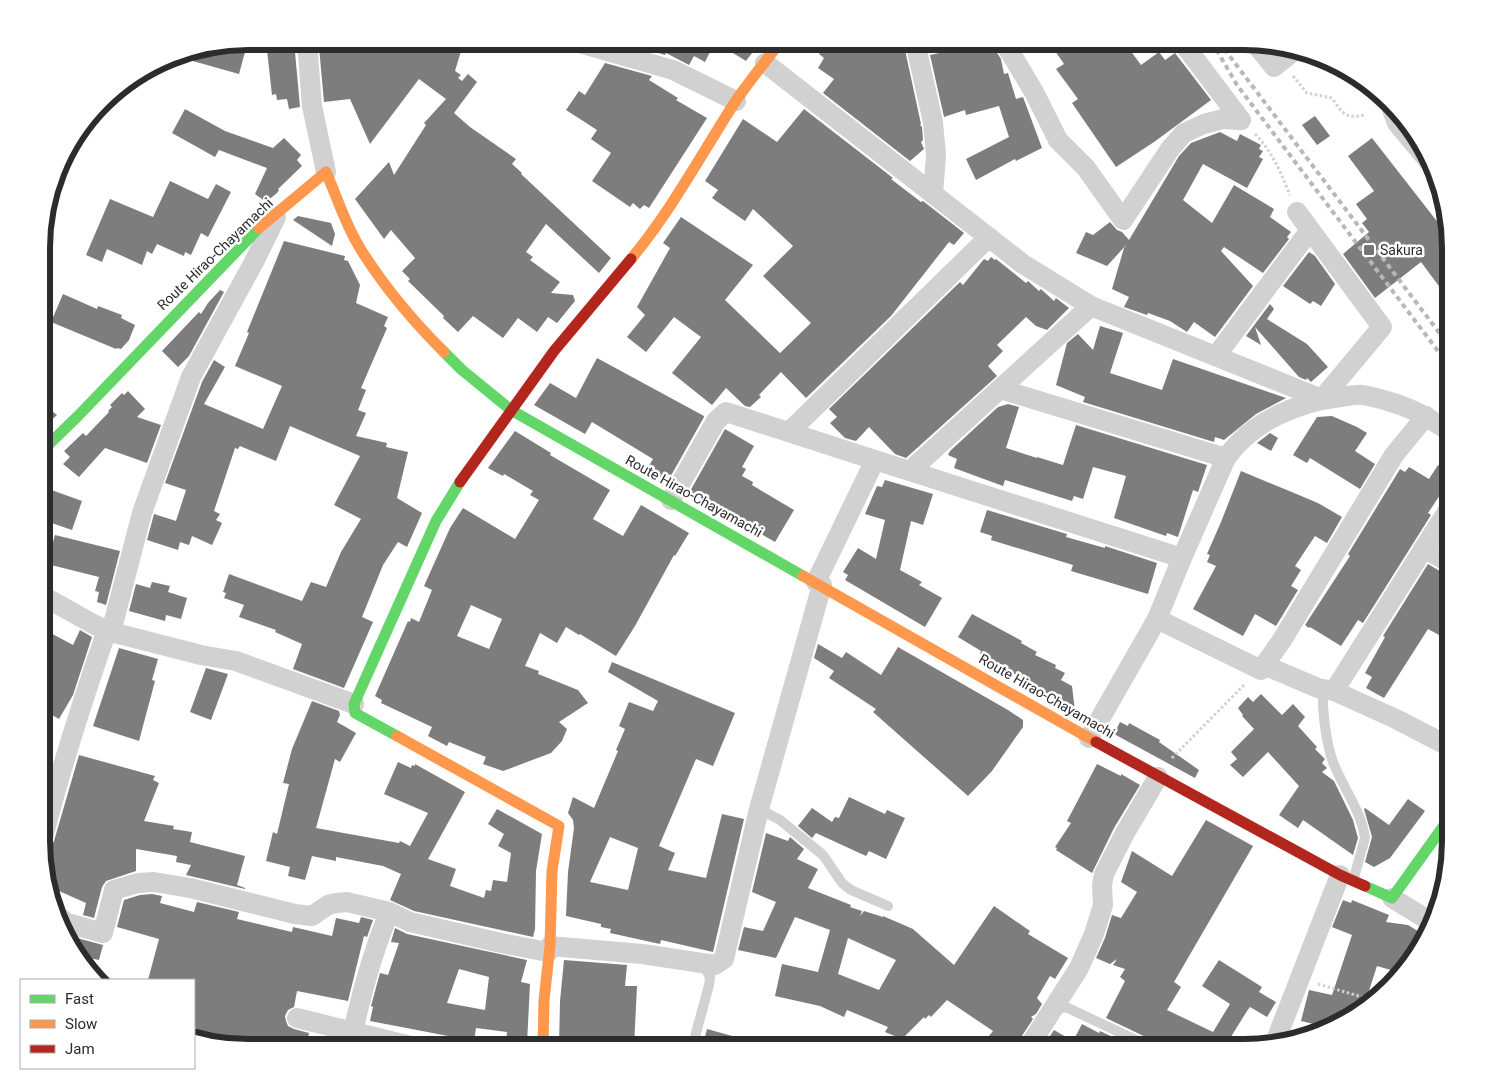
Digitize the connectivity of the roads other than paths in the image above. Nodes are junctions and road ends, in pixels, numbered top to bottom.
1 (308, 50) edge
2 (603, 50) edge
3 (775, 50) edge
4 (917, 50) edge
5 (1009, 50) edge
6 (1188, 50) edge
7 (1261, 51) edge
8 (1288, 56) edge
9 (765, 63) junction
10 (736, 101) junction
11 (1396, 120) edge
12 (1409, 138) edge
13 (326, 172) junction
14 (933, 194) junction
15 (279, 211) junction
16 (1297, 212) road end
17 (1310, 230) junction
18 (989, 237) junction
19 (1091, 306) junction
20 (1216, 356) junction
21 (1000, 389) junction
22 (1322, 399) junction
23 (511, 410) junction
24 (1426, 416) junction
25 (1442, 427) edge
26 (789, 432) junction
27 (50, 443) edge
28 (1226, 458) junction
29 (875, 460) junction
30 (911, 470) junction
31 (671, 500) junction
32 (1442, 520) edge
33 (1424, 548) junction
34 (1182, 558) junction
35 (1442, 558) edge
36 (819, 584) junction
37 (50, 600) edge
38 (1158, 619) junction
39 (109, 631) junction
40 (1261, 667) junction
41 (1328, 690) junction
42 (354, 704) junction
43 (1089, 738) junction
44 (1442, 743) edge
45 (1159, 777) junction
46 (759, 808) junction
47 (50, 811) edge
48 (1442, 828) edge
49 (1346, 878) junction
50 (1392, 898) junction
51 (888, 906) dead end
52 (389, 912) junction
53 (1426, 919) edge
54 (68, 923) edge
55 (549, 949) junction
56 (703, 963) junction
57 (1055, 1007) junction
58 (296, 1018) dead end
59 (353, 1032) junction
60 (1278, 1036) edge
61 (382, 1039) edge
62 (542, 1039) edge
63 (694, 1039) edge
64 (1034, 1039) edge
65 (1134, 1039) edge

1 - 13 street
2 - 10 street
3 - 9 main road
4 - 14 street
5 - 6 street
7 - 8 street
9 - 10 main road
9 - 14 street
10 - 23 main road
11 - 12 street
13 - 15 main road, Route Hirao-Chayamachi
13 - 23 main road, Route Hirao-Chayamachi
14 - 18 street
15 - 27 main road, Route Hirao-Chayamachi
15 - 39 street
16 - 17 street
17 - 20 street
17 - 22 street
18 - 19 street
18 - 26 street
19 - 20 street
19 - 21 street
20 - 22 street
21 - 28 street
21 - 30 street
22 - 24 street
22 - 28 street
23 - 31 main road, Route Hirao-Chayamachi
23 - 42 main road
24 - 25 street
24 - 40 street
26 - 29 street
26 - 31 street
28 - 34 street
29 - 30 street
29 - 36 street
30 - 34 street
31 - 36 main road, Route Hirao-Chayamachi
32 - 33 street
33 - 35 street
33 - 41 street
34 - 38 street
36 - 43 main road, Route Hirao-Chayamachi
36 - 46 street
37 - 39 street
38 - 40 street
38 - 43 street
39 - 42 street
39 - 47 street
40 - 41 street
41 - 44 street
41 - 49 lane
42 - 55 main road
43 - 45 main road, Route Hirao-Chayamachi
45 - 49 main road, Route Hirao-Chayamachi
45 - 57 street
46 - 51 lane
46 - 56 street
48 - 50 main road
49 - 50 main road, Route Hirao-Chayamachi
49 - 60 street
50 - 53 street
52 - 54 street
52 - 55 street
52 - 59 street
55 - 56 street
55 - 62 main road
56 - 63 lane
57 - 64 street
57 - 65 lane
58 - 59 street
59 - 61 street

